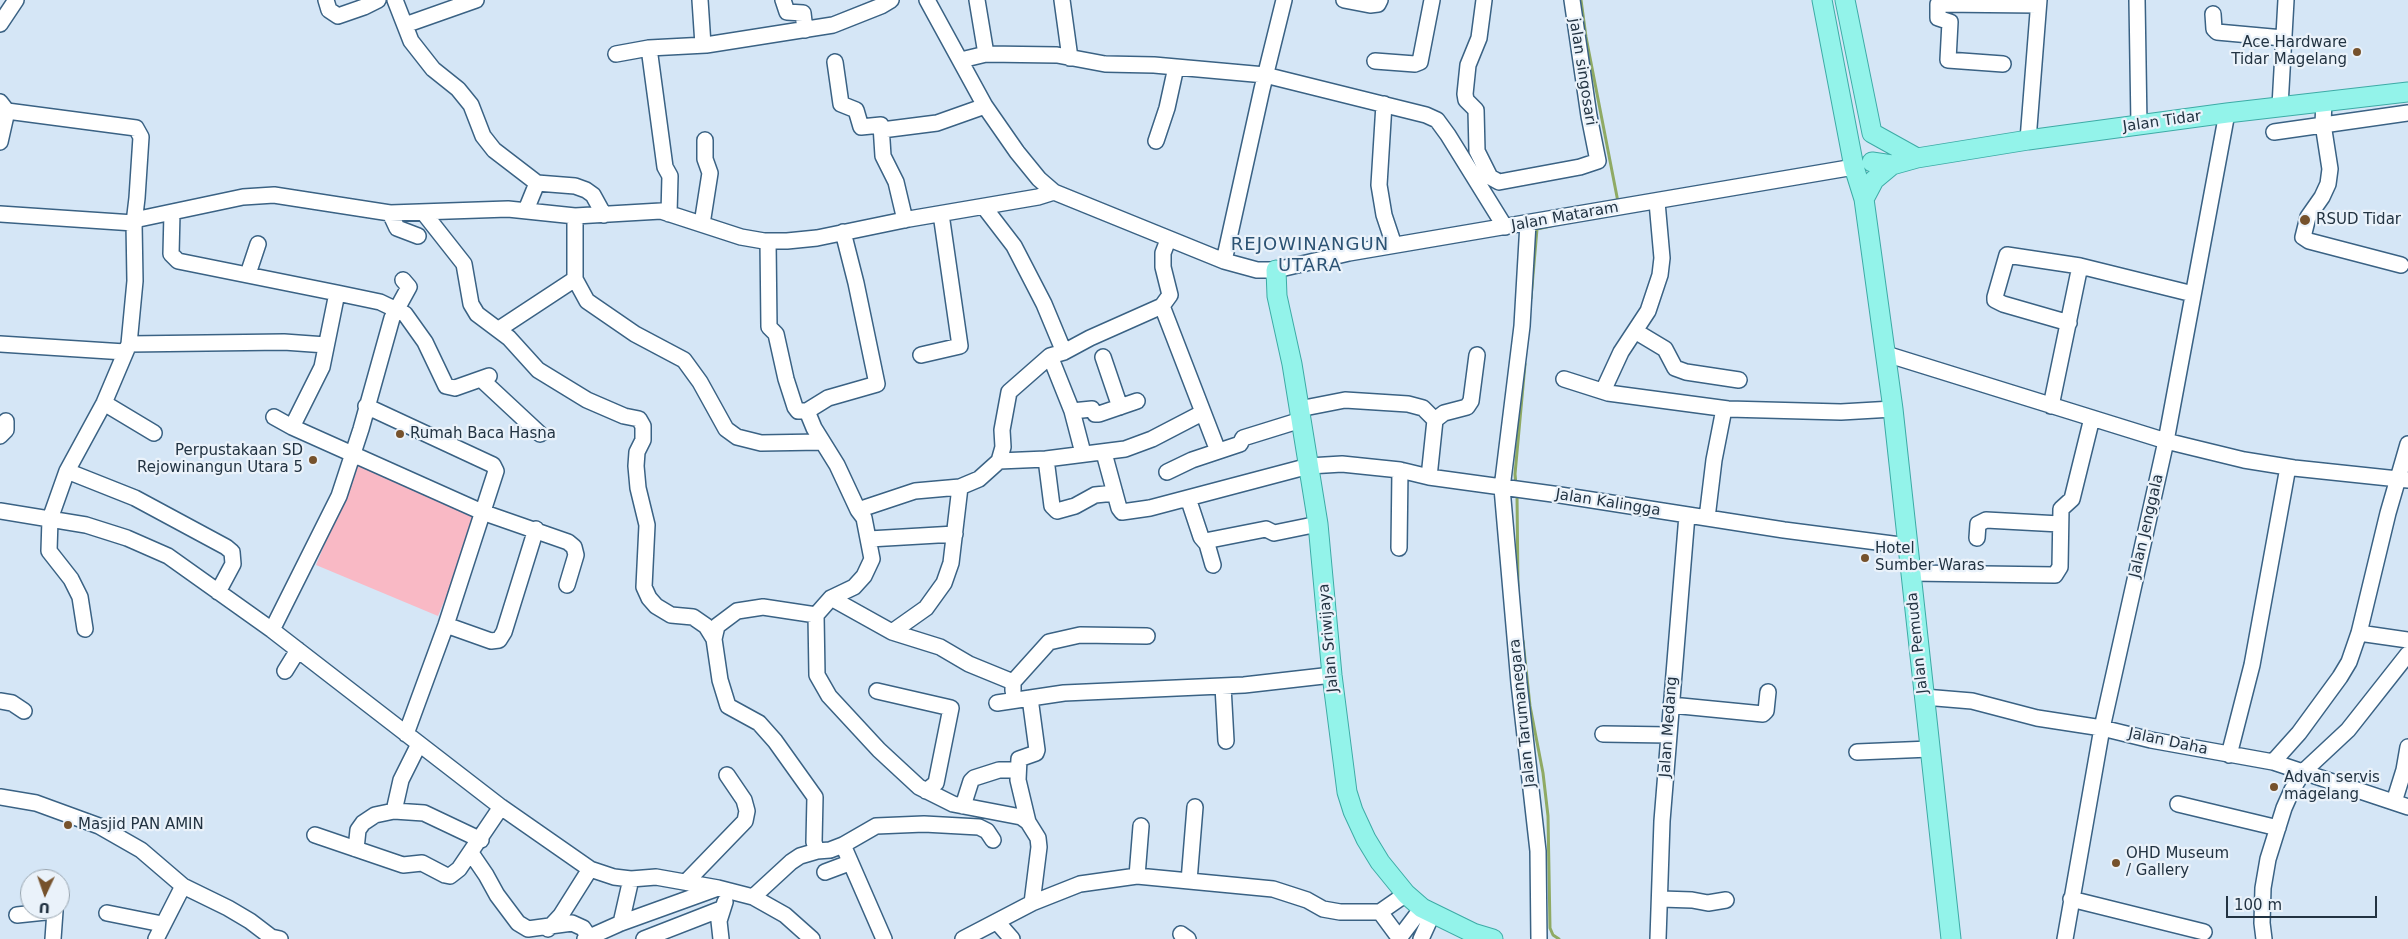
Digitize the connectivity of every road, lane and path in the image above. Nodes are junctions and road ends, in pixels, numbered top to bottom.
1 (16, 0) edge
2 (326, 0) edge
3 (378, 0) edge
4 (395, 0) edge
5 (476, 0) edge
6 (700, 0) edge
7 (783, 0) edge
8 (891, 0) edge
9 (927, 0) edge
10 (977, 0) edge
11 (1062, 0) edge
12 (1284, 0) edge
13 (1344, 0) edge
14 (1380, 0) edge
15 (1432, 0) edge
16 (1484, 0) edge
17 (1572, 0) edge
18 (1822, 0) edge
19 (1845, 0) edge
20 (2138, 0) edge
21 (2286, 0) edge
22 (2039, 3) edge
23 (2213, 14) dead end
24 (0, 24) edge
25 (408, 24) junction
26 (805, 30) junction
27 (2283, 38) junction
28 (703, 45) junction
29 (649, 48) junction
30 (616, 54) dead end
31 (986, 54) junction
32 (1070, 58) junction
33 (961, 60) junction
34 (1375, 61) dead end
35 (835, 62) dead end
36 (2002, 64) dead end
37 (1176, 67) junction
38 (1265, 75) junction
39 (2408, 92) edge
40 (2324, 101) junction
41 (1384, 104) junction
42 (4, 106) edge
43 (986, 106) junction
44 (2280, 106) junction
45 (2227, 113) junction
46 (2408, 113) edge
47 (2324, 124) junction
48 (2139, 125) junction
49 (882, 130) junction
50 (2274, 132) dead end
51 (1881, 137) junction
52 (705, 140) dead end
53 (2028, 140) junction
54 (1156, 141) dead end
55 (0, 142) edge
56 (1916, 158) junction
57 (1863, 165) junction
58 (1892, 165) junction
59 (537, 183) junction
60 (1054, 192) junction
61 (1864, 199) junction
62 (1657, 202) junction
63 (984, 207) junction
64 (526, 210) junction
65 (423, 212) junction
66 (172, 213) junction
67 (390, 213) junction
68 (0, 214) edge
69 (669, 214) junction
70 (941, 214) junction
71 (604, 215) junction
72 (574, 216) junction
73 (905, 220) junction
74 (134, 223) junction
75 (1528, 223) junction
76 (702, 224) junction
77 (1505, 227) junction
78 (843, 232) junction
79 (418, 236) dead end
80 (1168, 240) junction
81 (768, 242) junction
82 (258, 244) dead end
83 (1394, 245) junction
84 (1224, 261) junction
85 (2400, 265) dead end
86 (2080, 266) junction
87 (1276, 270) junction
88 (248, 274) junction
89 (575, 279) junction
90 (403, 280) dead end
91 (337, 293) junction
92 (2193, 294) junction
93 (1162, 306) junction
94 (397, 310) junction
95 (2069, 323) junction
96 (499, 329) junction
97 (1634, 331) junction
98 (0, 344) edge
99 (326, 345) junction
100 (127, 348) junction
101 (1057, 354) junction
102 (1886, 354) junction
103 (921, 355) dead end
104 (1477, 355) dead end
105 (1104, 357) dead end
106 (1564, 379) dead end
107 (1739, 380) dead end
108 (1603, 391) junction
109 (1137, 401) dead end
110 (104, 403) junction
111 (366, 406) junction
112 (2051, 406) junction
113 (1120, 407) junction
114 (1724, 409) junction
115 (1893, 409) junction
116 (807, 411) junction
117 (1072, 411) junction
118 (1202, 413) junction
119 (1300, 414) junction
120 (274, 417) dead end
121 (2092, 418) junction
122 (1435, 420) junction
123 (6, 421) dead end
124 (292, 426) junction
125 (154, 433) dead end
126 (540, 434) dead end
127 (0, 436) edge
128 (2166, 441) junction
129 (821, 442) junction
130 (2408, 444) edge
131 (1218, 451) junction
132 (1104, 452) junction
133 (1083, 453) junction
134 (353, 454) junction
135 (1046, 459) junction
136 (1000, 460) junction
137 (1308, 466) junction
138 (2288, 467) junction
139 (1400, 470) junction
140 (67, 471) junction
141 (1167, 472) dead end
142 (1429, 476) junction
143 (2403, 479) edge
144 (960, 487) junction
145 (1502, 488) junction
146 (1115, 493) junction
147 (1188, 498) junction
148 (858, 510) junction
149 (0, 512) edge
150 (482, 512) junction
151 (1688, 515) junction
152 (1707, 518) junction
153 (50, 519) junction
154 (1318, 524) junction
155 (2060, 524) junction
156 (536, 529) junction
157 (955, 534) junction
158 (1977, 538) dead end
159 (869, 539) junction
160 (1206, 541) junction
161 (1908, 546) junction
162 (1399, 548) dead end
163 (1213, 565) dead end
164 (1911, 573) junction
165 (567, 585) dead end
166 (218, 592) junction
167 (831, 598) junction
168 (816, 616) junction
169 (446, 625) junction
170 (85, 629) dead end
171 (272, 630) junction
172 (892, 632) junction
173 (2359, 633) junction
174 (1147, 636) dead end
175 (714, 639) junction
176 (2408, 640) edge
177 (298, 650) junction
178 (2408, 654) edge
179 (285, 671) dead end
180 (1332, 675) junction
181 (1013, 682) junction
182 (1223, 686) junction
183 (877, 692) dead end
184 (1768, 692) dead end
185 (1924, 697) junction
186 (1030, 698) junction
187 (1012, 699) junction
188 (0, 701) edge
189 (997, 703) dead end
190 (1671, 705) junction
191 (24, 711) dead end
192 (2102, 728) junction
193 (406, 734) junction
194 (1602, 734) dead end
195 (1669, 735) junction
196 (1226, 741) dead end
197 (419, 744) junction
198 (2408, 747) edge
199 (1930, 749) junction
200 (1857, 752) dead end
201 (2229, 755) junction
202 (2273, 762) junction
203 (1018, 770) junction
204 (2303, 772) junction
205 (727, 775) dead end
206 (926, 790) junction
207 (0, 797) edge
208 (2178, 804) dead end
209 (2401, 804) edge
210 (963, 806) junction
211 (502, 807) junction
212 (1195, 807) dead end
213 (394, 811) junction
214 (1028, 822) junction
215 (1141, 826) dead end
216 (2278, 828) junction
217 (316, 835) dead end
218 (481, 840) junction
219 (994, 840) dead end
220 (843, 845) junction
221 (356, 849) junction
222 (817, 851) junction
223 (471, 853) junction
224 (849, 863) junction
225 (590, 869) junction
226 (825, 872) dead end
227 (1137, 876) junction
228 (631, 879) junction
229 (1189, 881) junction
230 (686, 882) junction
231 (183, 886) junction
232 (724, 890) junction
233 (753, 897) junction
234 (1661, 899) junction
235 (2071, 899) junction
236 (1726, 900) dead end
237 (1394, 902) junction
238 (1032, 903) junction
239 (721, 909) junction
240 (1427, 911) junction
241 (106, 913) dead end
242 (17, 915) dead end
243 (621, 923) junction
244 (998, 923) junction
245 (162, 924) junction
246 (2204, 932) dead end
247 (544, 933) edge
248 (273, 938) edge
249 (587, 938) edge
250 (649, 938) edge
251 (1400, 938) edge
252 (53, 939) edge
253 (156, 939) edge
254 (721, 939) edge
255 (812, 939) edge
256 (884, 939) edge
257 (963, 939) edge
258 (1012, 939) edge
259 (1421, 939) edge
260 (1489, 939) edge
261 (1539, 939) edge
262 (1658, 939) edge
263 (1951, 939) edge
264 (2065, 939) edge
265 (2264, 939) edge

1 - 24 street
2 - 3 street
4 - 25 street
5 - 25 street
6 - 28 street
7 - 26 street
8 - 26 street
9 - 33 street
10 - 31 street
11 - 32 street
12 - 38 street
13 - 14 street
15 - 34 street
16 - 17 street, jalan singosari
18 - 57 main road, Jalan Pemuda
19 - 51 main road
20 - 48 street
21 - 27 street
22 - 36 street
22 - 53 street
23 - 27 street
25 - 59 street
26 - 28 street
27 - 44 street
28 - 29 street
29 - 30 street
29 - 69 street
31 - 32 street
31 - 33 street
32 - 37 street
33 - 43 street
35 - 49 street
37 - 38 street
37 - 54 street
38 - 41 street
38 - 84 street
39 - 40 main road, Jalan Tidar
40 - 44 main road, Jalan Tidar
40 - 47 street
41 - 77 street
41 - 83 street
42 - 55 street
42 - 74 street
43 - 49 street
43 - 60 street
44 - 45 main road, Jalan Tidar
45 - 48 main road, Jalan Tidar
45 - 92 street, Jalan Jenggala
46 - 47 street
47 - 50 street
47 - 85 street
48 - 53 main road, Jalan Tidar
49 - 73 street
51 - 56 main road
51 - 57 main road
52 - 76 street
53 - 56 main road, Jalan Tidar
56 - 58 main road, Jalan Tidar
57 - 58 main road
57 - 61 main road, Jalan Pemuda
57 - 62 street, Jalan Mataram
58 - 61 main road
59 - 64 street
59 - 71 street
60 - 63 street
60 - 80 street, Jalan Mataram
61 - 102 main road, Jalan Pemuda
62 - 75 street, Jalan Mataram
62 - 97 street
63 - 70 street
63 - 101 street
64 - 65 street
64 - 72 street
65 - 67 street
65 - 96 street
66 - 67 street
66 - 74 street
66 - 88 street
67 - 79 street
68 - 74 street
69 - 71 street
69 - 76 street
70 - 73 street
70 - 103 street
71 - 72 street
72 - 89 street
73 - 78 street
74 - 100 street
75 - 77 street, Jalan Mataram
75 - 145 street, Jalan Tarumanegara
76 - 81 street
77 - 83 street, Jalan Mataram
78 - 81 street
78 - 116 street
80 - 84 street, Jalan Mataram
80 - 93 street
81 - 116 street
82 - 88 street
83 - 87 street, Jalan Mataram
84 - 87 street, Jalan Mataram
86 - 92 street
86 - 95 street
86 - 95 street
87 - 119 main road, Jalan Sriwijaya
88 - 91 street
89 - 96 street
89 - 129 street
90 - 94 street
91 - 94 street
91 - 99 street
92 - 128 street, Jalan Jenggala
93 - 101 street
93 - 118 street
94 - 111 street
94 - 126 street
95 - 112 street
96 - 175 street
97 - 107 street
97 - 108 street
98 - 100 street
99 - 100 street
99 - 124 street
100 - 110 street
101 - 117 street
101 - 136 street
102 - 112 street
102 - 115 main road, Jalan Pemuda
104 - 122 street
105 - 113 street
106 - 108 street
108 - 114 street
109 - 113 street
110 - 125 street
110 - 140 street
111 - 134 street
111 - 150 street
112 - 121 street
113 - 117 street
114 - 115 street
114 - 152 street
115 - 161 main road, Jalan Pemuda
116 - 129 street
117 - 133 street
118 - 131 street
118 - 132 street
119 - 122 street
119 - 131 street
119 - 137 main road, Jalan Sriwijaya
120 - 124 street
121 - 128 street
121 - 155 street
122 - 142 street
123 - 127 street
124 - 134 street
128 - 138 street
128 - 192 street, Jalan Jenggala
129 - 148 street
130 - 143 street
131 - 141 street
132 - 133 street
132 - 146 street
133 - 135 street
134 - 150 street
134 - 171 street
135 - 136 street
135 - 146 street
136 - 144 street
137 - 139 street, Jalan Kalingga
137 - 147 street, Jalan Kalingga
137 - 154 main road, Jalan Sriwijaya
138 - 143 street
138 - 201 street
139 - 142 street, Jalan Kalingga
139 - 162 street
140 - 153 street
140 - 166 street
142 - 145 street, Jalan Kalingga
143 - 173 street
144 - 148 street
144 - 157 street
145 - 151 street, Jalan Kalingga
145 - 261 street, Jalan Tarumanegara
146 - 147 street, Jalan Kalingga
147 - 160 street
148 - 159 street
149 - 153 street
150 - 156 street
150 - 169 street
151 - 152 street, Jalan Kalingga
151 - 190 street, Jalan Medang
152 - 161 street, Jalan Kalingga
153 - 166 street
153 - 170 street
154 - 160 street
154 - 180 main road, Jalan Sriwijaya
155 - 158 street
155 - 164 street
156 - 165 street
156 - 169 street
157 - 159 street
157 - 172 street
159 - 167 street
160 - 163 street
161 - 164 main road, Jalan Pemuda
164 - 185 main road, Jalan Pemuda
166 - 171 street
167 - 168 street
167 - 172 street
168 - 175 street
168 - 206 street
169 - 193 street
171 - 177 street
172 - 181 street
173 - 176 street
173 - 202 street
174 - 181 street
175 - 222 street
177 - 179 street
177 - 193 street
178 - 204 street
180 - 182 street
180 - 237 main road, Jalan Sriwijaya
181 - 187 street
182 - 186 street
182 - 196 street
183 - 206 street
184 - 190 street
185 - 192 street, Jalan Daha
185 - 199 main road, Jalan Pemuda
186 - 187 street
186 - 203 street
187 - 189 street
188 - 191 street
190 - 195 street, Jalan Medang
192 - 201 street, Jalan Daha
192 - 235 street, Jalan Jenggala
193 - 197 street
194 - 195 street
195 - 234 street, Jalan Medang
197 - 211 street
197 - 213 street
198 - 209 street
199 - 200 street
199 - 263 main road, Jalan Pemuda
201 - 202 street, Jalan Daha
202 - 204 street, Jalan Daha
203 - 210 street
203 - 214 street
204 - 209 street, Jalan Daha
204 - 216 street
205 - 230 street
206 - 210 street
207 - 231 street
208 - 216 street
210 - 214 street
211 - 218 street
211 - 225 street
212 - 229 street
213 - 218 street
213 - 221 street
214 - 238 street
215 - 227 street
216 - 265 street
217 - 221 street
218 - 223 street
219 - 220 street
220 - 222 street
220 - 224 street
221 - 223 street
222 - 233 street
223 - 247 street
224 - 226 street
224 - 256 street
225 - 228 street
225 - 247 street
227 - 229 street
227 - 238 street
228 - 230 street
228 - 243 street
229 - 237 street
230 - 232 street
231 - 245 street
231 - 248 street
232 - 233 street
232 - 239 street
232 - 243 street
233 - 255 street
234 - 236 street
234 - 262 street, Jalan Medang
235 - 246 street
235 - 264 street, Jalan Jenggala
237 - 240 main road, Jalan Sriwijaya
237 - 251 street
238 - 244 street
239 - 250 street
239 - 254 street
240 - 251 street
240 - 259 street
240 - 260 main road, Jalan Sriwijaya
241 - 245 street
242 - 252 street
243 - 249 street
244 - 257 street
244 - 258 street
245 - 253 street
247 - 249 street

